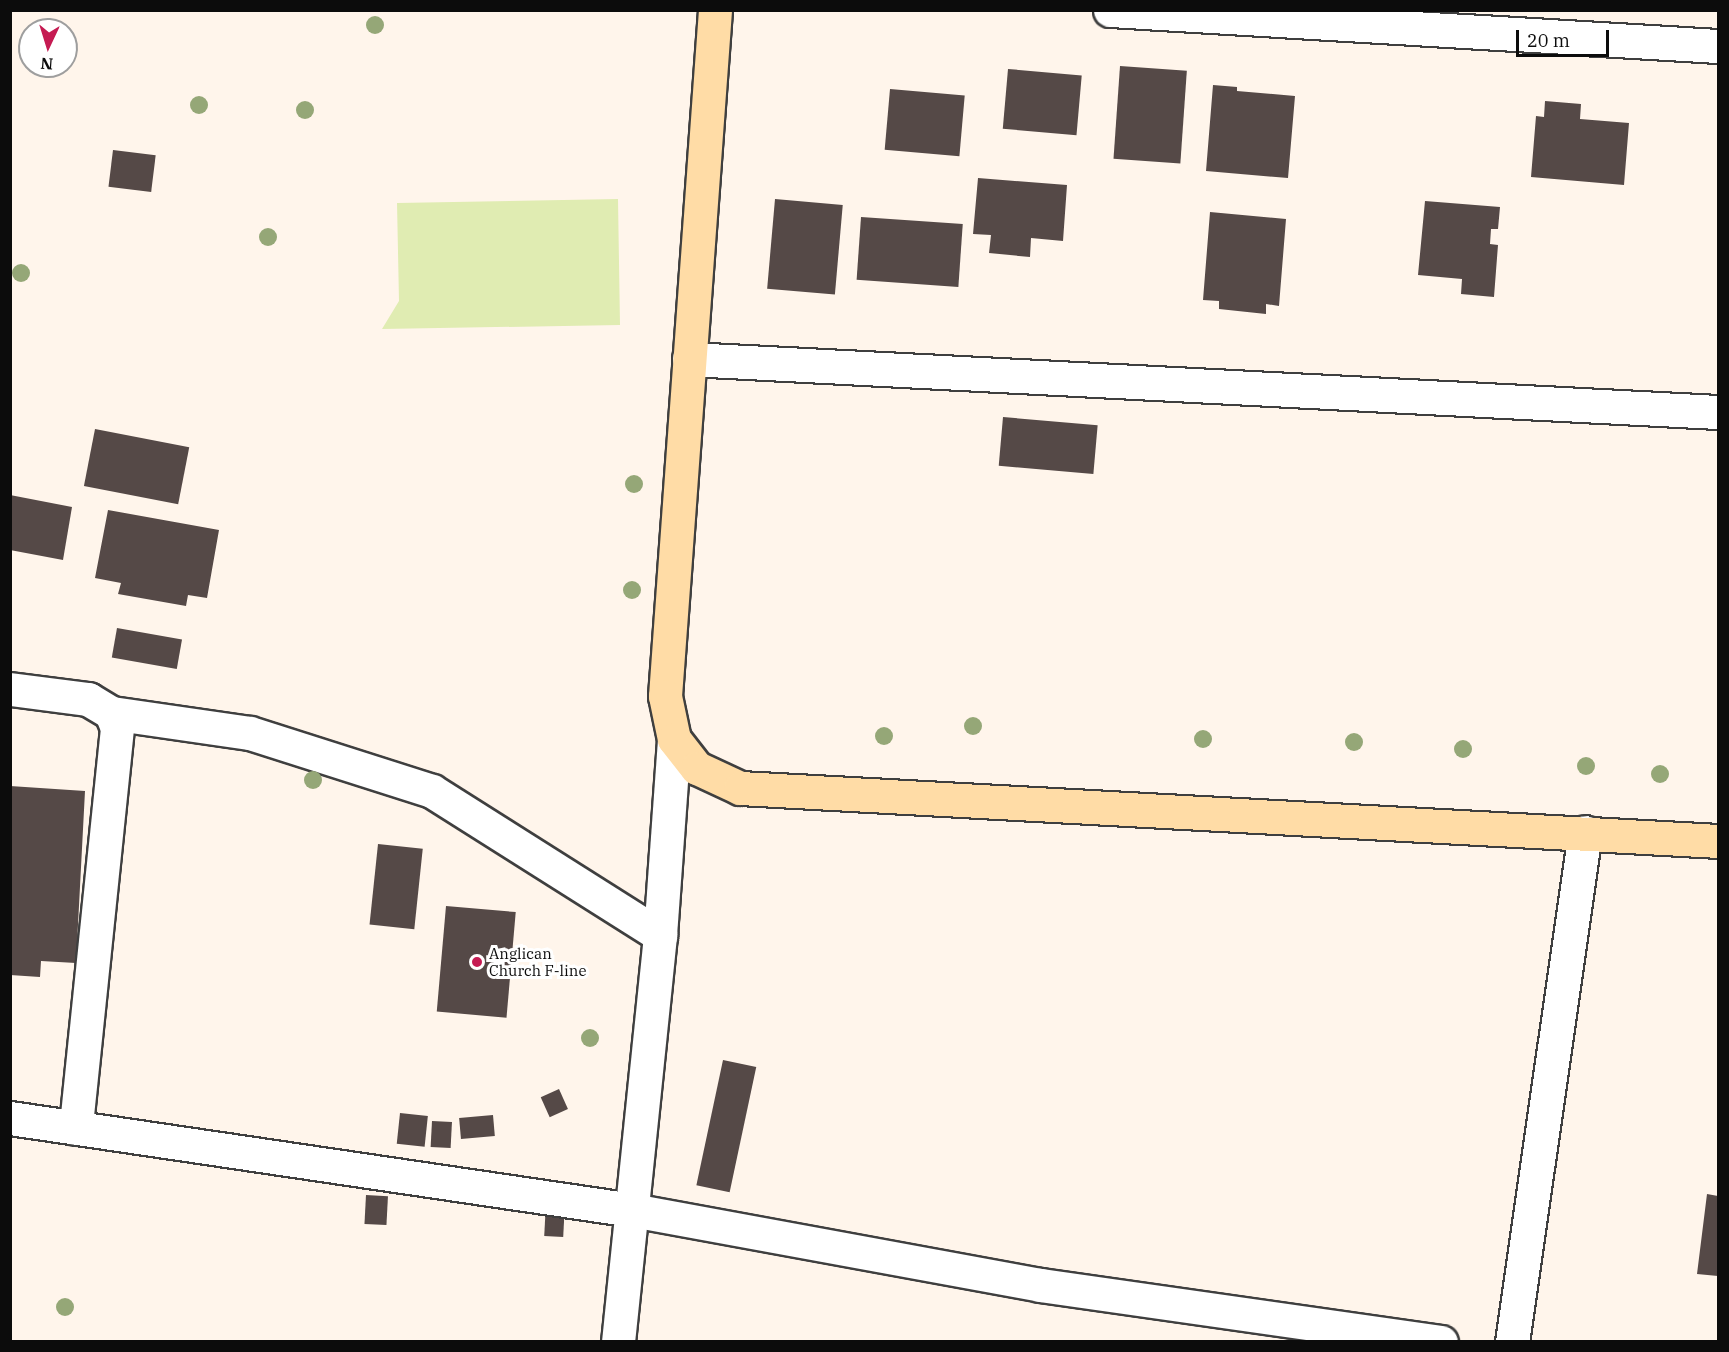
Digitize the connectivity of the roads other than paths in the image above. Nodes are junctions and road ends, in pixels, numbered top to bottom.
1 (715, 10) edge
2 (1110, 10) edge
3 (1719, 46) edge
4 (689, 359) junction
5 (1719, 412) edge
6 (10, 689) edge
7 (111, 713) junction
8 (674, 739) junction
9 (1585, 832) junction
10 (1719, 841) edge
11 (660, 935) junction
12 (10, 1118) edge
13 (76, 1128) junction
14 (632, 1210) junction
15 (618, 1341) edge
16 (1441, 1341) edge
17 (1512, 1341) edge

1 - 4 street
2 - 3 street
4 - 5 street
4 - 8 street
6 - 7 street
7 - 11 street
7 - 13 street
8 - 9 street
8 - 11 street
9 - 10 street
9 - 17 street
11 - 14 street
12 - 13 street
13 - 14 street
14 - 15 street
14 - 16 street

